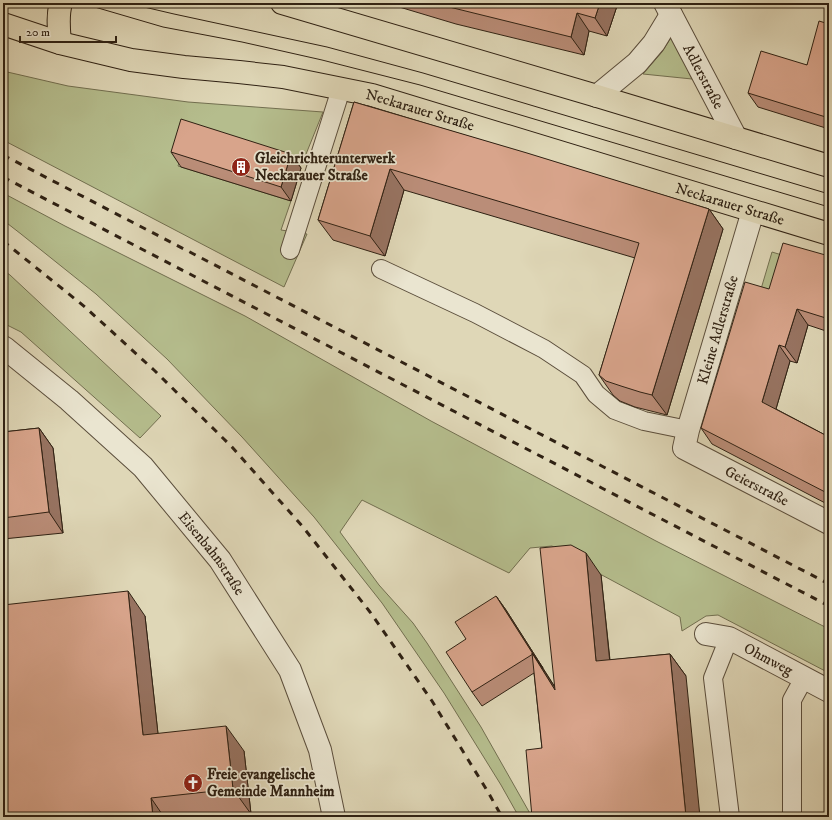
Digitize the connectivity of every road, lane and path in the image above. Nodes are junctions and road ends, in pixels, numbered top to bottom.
1 (61, 3) edge
2 (282, 3) edge
3 (668, 9) edge
4 (3, 24) edge
5 (60, 43) junction
6 (341, 89) junction
7 (597, 96) junction
8 (736, 138) junction
9 (829, 166) edge
10 (753, 212) junction
11 (829, 234) edge
12 (290, 250) dead end
13 (381, 269) dead end
14 (3, 347) edge
15 (686, 439) junction
16 (829, 523) edge
17 (706, 634) dead end
18 (729, 638) junction
19 (804, 678) junction
20 (829, 691) edge
21 (334, 817) edge
22 (730, 817) edge
23 (792, 817) edge

1 - 5 main road
2 - 7 main road
3 - 7 street, Adlerstraße
3 - 8 street, Adlerstraße
4 - 5 main road, Neckarauer Straße
5 - 6 main road, Neckarauer Straße
6 - 10 main road, Neckarauer Straße
6 - 12 lane
7 - 8 main road
8 - 9 main road
10 - 11 main road, Neckarauer Straße
10 - 15 street, Kleine Adlerstraße
13 - 15 lane
14 - 21 street, Eisenbahnstraße
15 - 16 street, Geierstraße
17 - 18 street, Ohmweg
18 - 19 street, Ohmweg
18 - 22 lane
19 - 20 street, Ohmweg
19 - 23 lane

